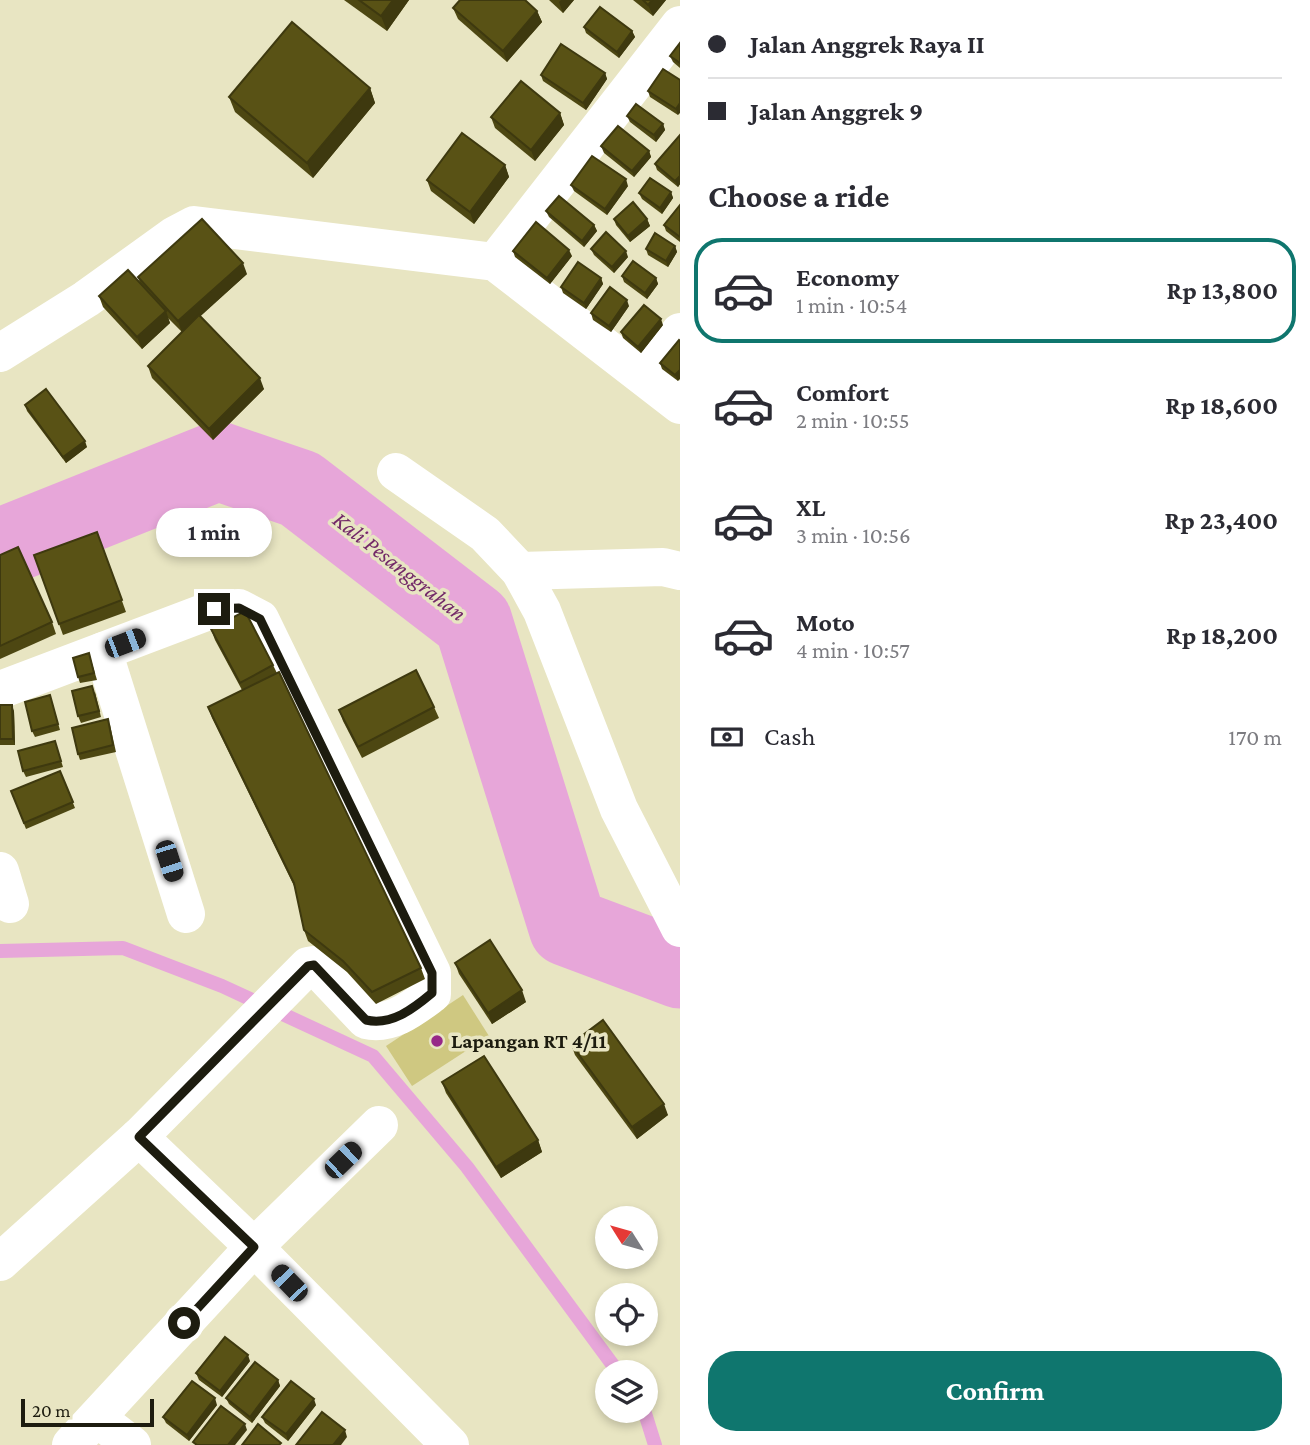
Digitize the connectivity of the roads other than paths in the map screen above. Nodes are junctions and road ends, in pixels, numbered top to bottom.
1 (680, 25) edge
2 (495, 262) junction
3 (680, 332) edge
4 (0, 353) edge
5 (645, 377) junction
6 (680, 405) edge
7 (396, 472) dead end
8 (520, 571) junction
9 (680, 571) edge
10 (103, 651) junction
11 (0, 690) edge
12 (186, 914) dead end
13 (680, 928) edge
14 (379, 1125) dead end
15 (139, 1137) junction
16 (254, 1247) junction
17 (0, 1262) edge
18 (97, 1418) junction
19 (71, 1445) edge
20 (132, 1445) edge
21 (450, 1445) edge

1 - 2 street
2 - 4 street
2 - 5 street
3 - 5 street
5 - 6 street
7 - 8 street
8 - 9 street
8 - 13 street
10 - 11 street
10 - 12 street
10 - 15 street
14 - 16 street
15 - 16 street
15 - 17 street
16 - 18 street
16 - 21 street
18 - 19 street
18 - 20 street

